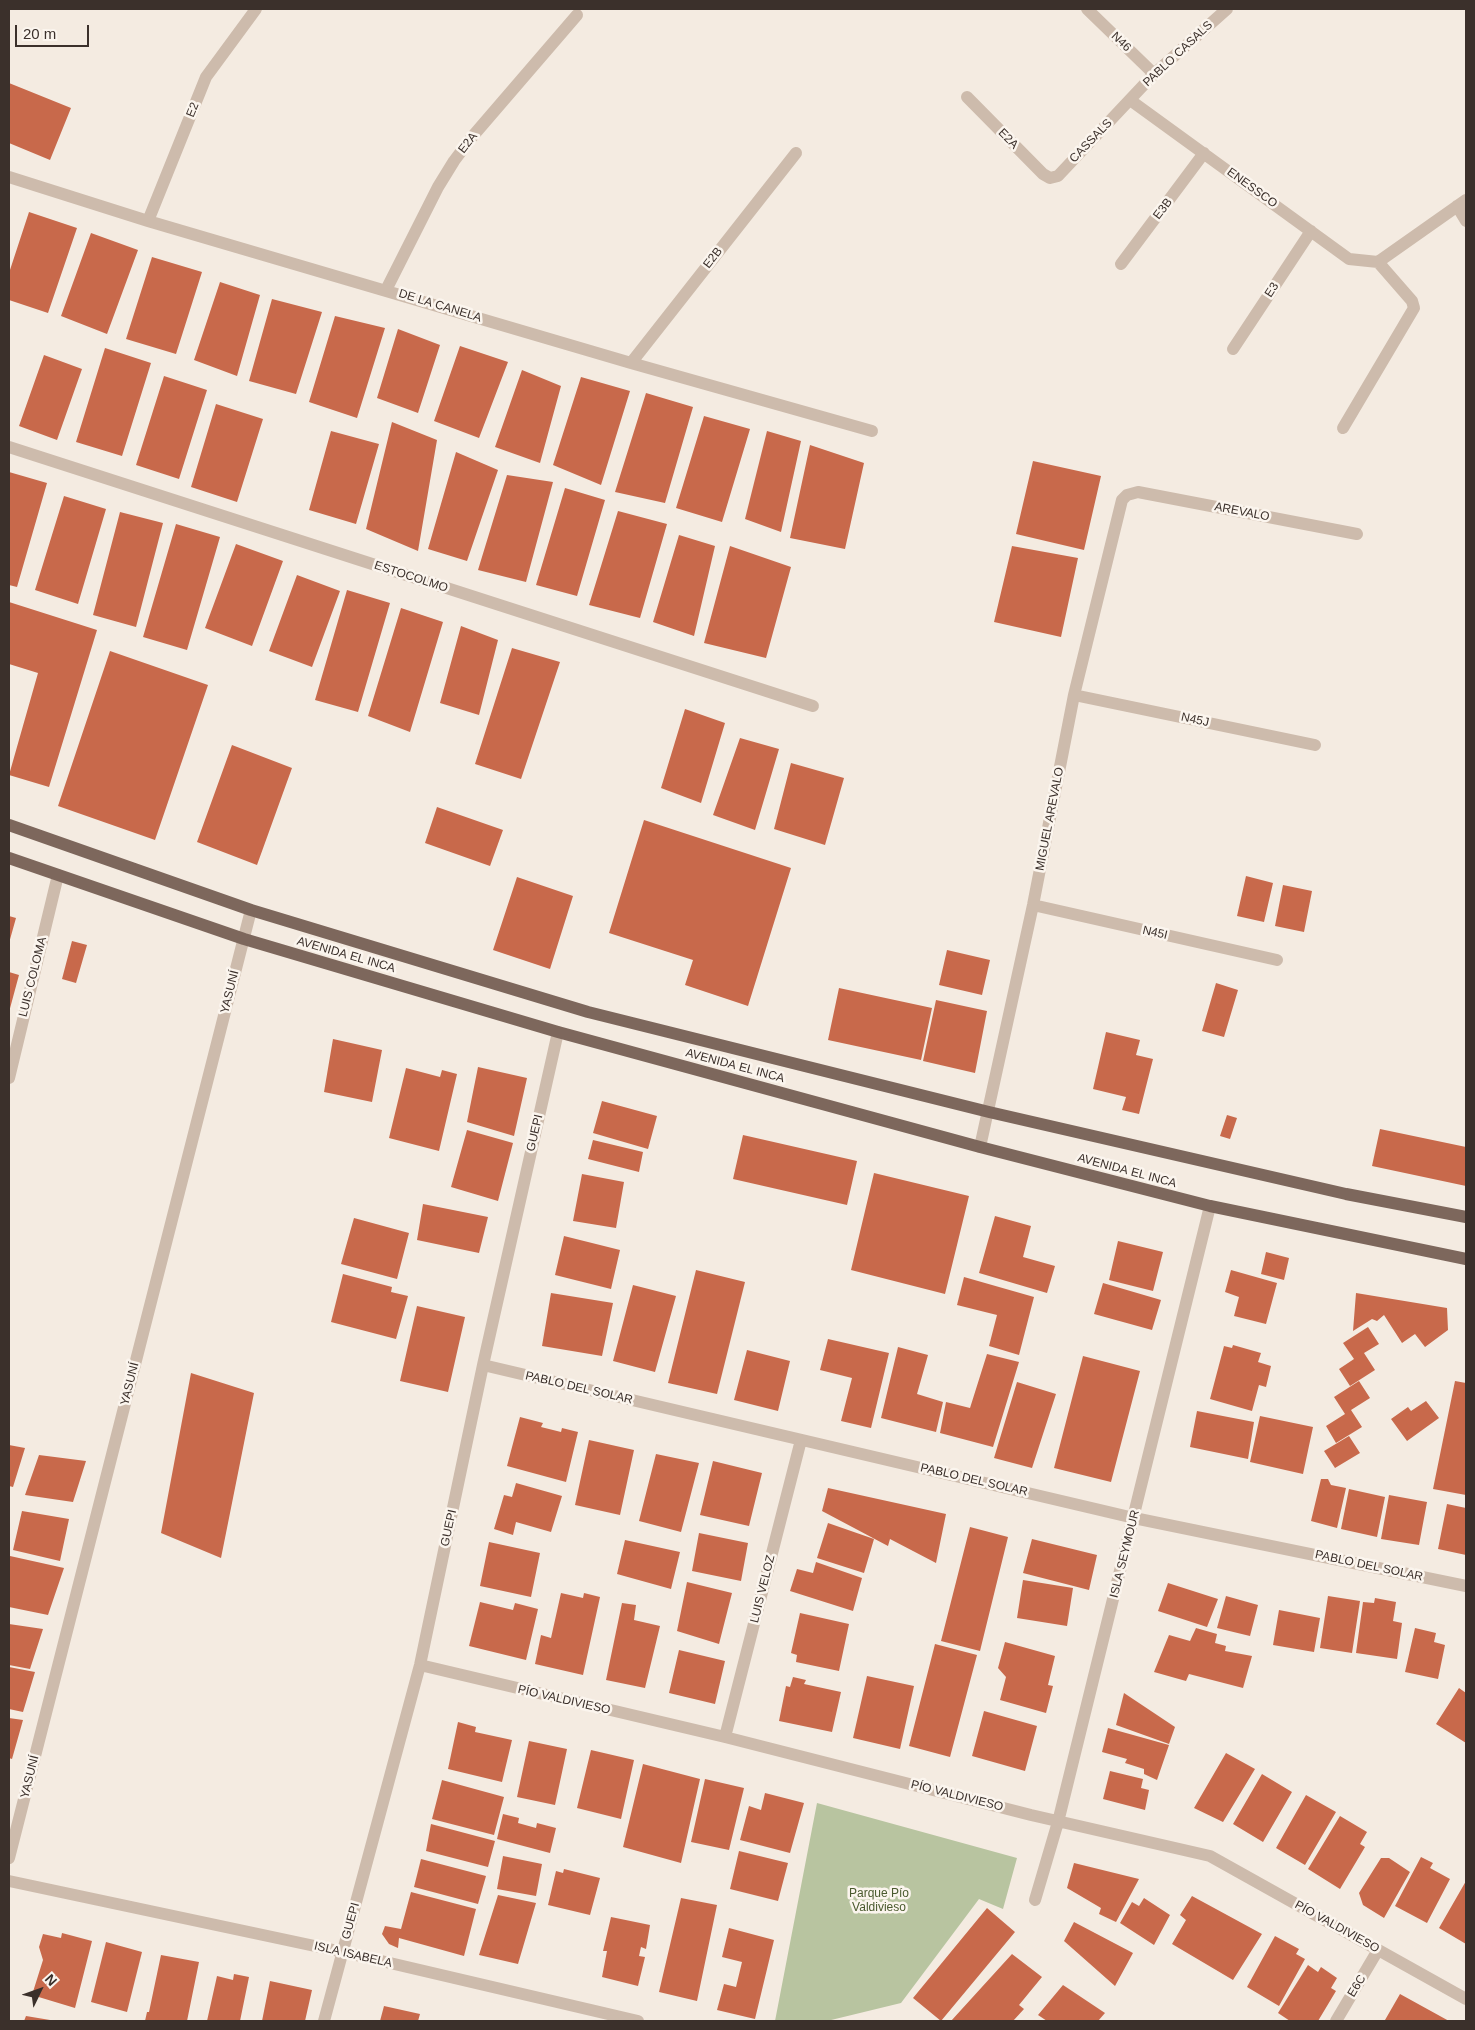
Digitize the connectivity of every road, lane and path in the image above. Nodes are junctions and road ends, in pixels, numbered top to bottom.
1 (256, 9) edge
2 (1087, 9) edge
3 (1227, 9) edge
4 (577, 15) dead end
5 (1154, 74) junction
6 (967, 97) dead end
7 (1130, 100) junction
8 (796, 154) dead end
9 (1204, 154) junction
10 (9, 177) edge
11 (1050, 178) joint
12 (1462, 203) edge
13 (148, 221) junction
14 (1466, 221) edge
15 (1311, 230) junction
16 (1378, 262) junction
17 (1121, 264) dead end
18 (386, 290) junction
19 (1233, 350) dead end
20 (631, 363) junction
21 (1343, 428) dead end
22 (872, 431) dead end
23 (9, 447) edge
24 (1127, 495) joint
25 (1357, 534) dead end
26 (1074, 695) junction
27 (813, 706) dead end
28 (1315, 745) dead end
29 (9, 825) edge
30 (9, 858) edge
31 (58, 875) junction
32 (1033, 905) junction
33 (251, 910) junction
34 (244, 939) junction
35 (1277, 960) dead end
36 (558, 1032) junction
37 (9, 1078) edge
38 (989, 1112) junction
39 (980, 1147) junction
40 (1210, 1206) junction
41 (1466, 1218) edge
42 (1466, 1259) edge
43 (483, 1366) junction
44 (801, 1440) junction
45 (1134, 1518) junction
46 (1466, 1586) edge
47 (420, 1665) junction
48 (725, 1737) junction
49 (1058, 1822) junction
50 (9, 1858) edge
51 (9, 1881) edge
52 (1035, 1900) dead end
53 (1378, 1950) junction
54 (343, 1952) junction
55 (1466, 1999) edge
56 (324, 2021) edge
57 (638, 2021) edge
58 (1336, 2021) edge

1 - 13 street, E2
2 - 5 street, N46
3 - 5 street, PABLO CASALS
4 - 18 street, E2A
5 - 7 street, PABLO CASALS
6 - 11 street, E2A
7 - 9 street, ENESSCO
7 - 11 street, CASSALS
8 - 20 street, E2B
9 - 15 street, ENESSCO
9 - 17 street, E3B
10 - 13 street, DE LA CANELA
12 - 14 street
12 - 16 street
13 - 18 street, DE LA CANELA
15 - 16 street, ENESSCO
15 - 19 street, E3
16 - 21 street
18 - 20 street, DE LA CANELA
20 - 22 street, DE LA CANELA
23 - 27 street, ESTOCOLMO
24 - 25 street, AREVALO
24 - 26 street, MIGUEL AREVALO
26 - 28 street, N45J
26 - 32 street, MIGUEL AREVALO
29 - 33 main road, AVENIDA EL INCA
30 - 31 main road, AVENIDA EL INCA
31 - 34 main road, AVENIDA EL INCA
31 - 37 street, LUIS COLOMA
32 - 35 street, N45I
32 - 38 street, MIGUEL AREVALO
33 - 34 street, YASUNÍ
33 - 38 main road, AVENIDA EL INCA
34 - 36 main road, AVENIDA EL INCA
34 - 50 street, YASUNÍ
36 - 39 main road, AVENIDA EL INCA
36 - 43 street, GUEPI
38 - 39 street, MIGUEL AREVALO
38 - 41 main road, AVENIDA EL INCA
39 - 40 main road, AVENIDA EL INCA
40 - 42 main road, AVENIDA EL INCA
40 - 45 street, ISLA SEYMOUR
43 - 44 street, PABLO DEL SOLAR
43 - 47 street, GUEPI
44 - 45 street, PABLO DEL SOLAR
44 - 48 street, LUIS VELOZ
45 - 46 street, PABLO DEL SOLAR
45 - 49 street, ISLA SEYMOUR
47 - 48 street, PÍO VALDIVIESO
47 - 54 street, GUEPI
48 - 49 street, PÍO VALDIVIESO
49 - 52 street, ISLA SEYMOUR
49 - 53 street, PÍO VALDIVIESO
51 - 54 street, ISLA ISABELA
53 - 55 street, PÍO VALDIVIESO
53 - 58 street, E6C
54 - 56 street, GUEPI
54 - 57 street, ISLA ISABELA

